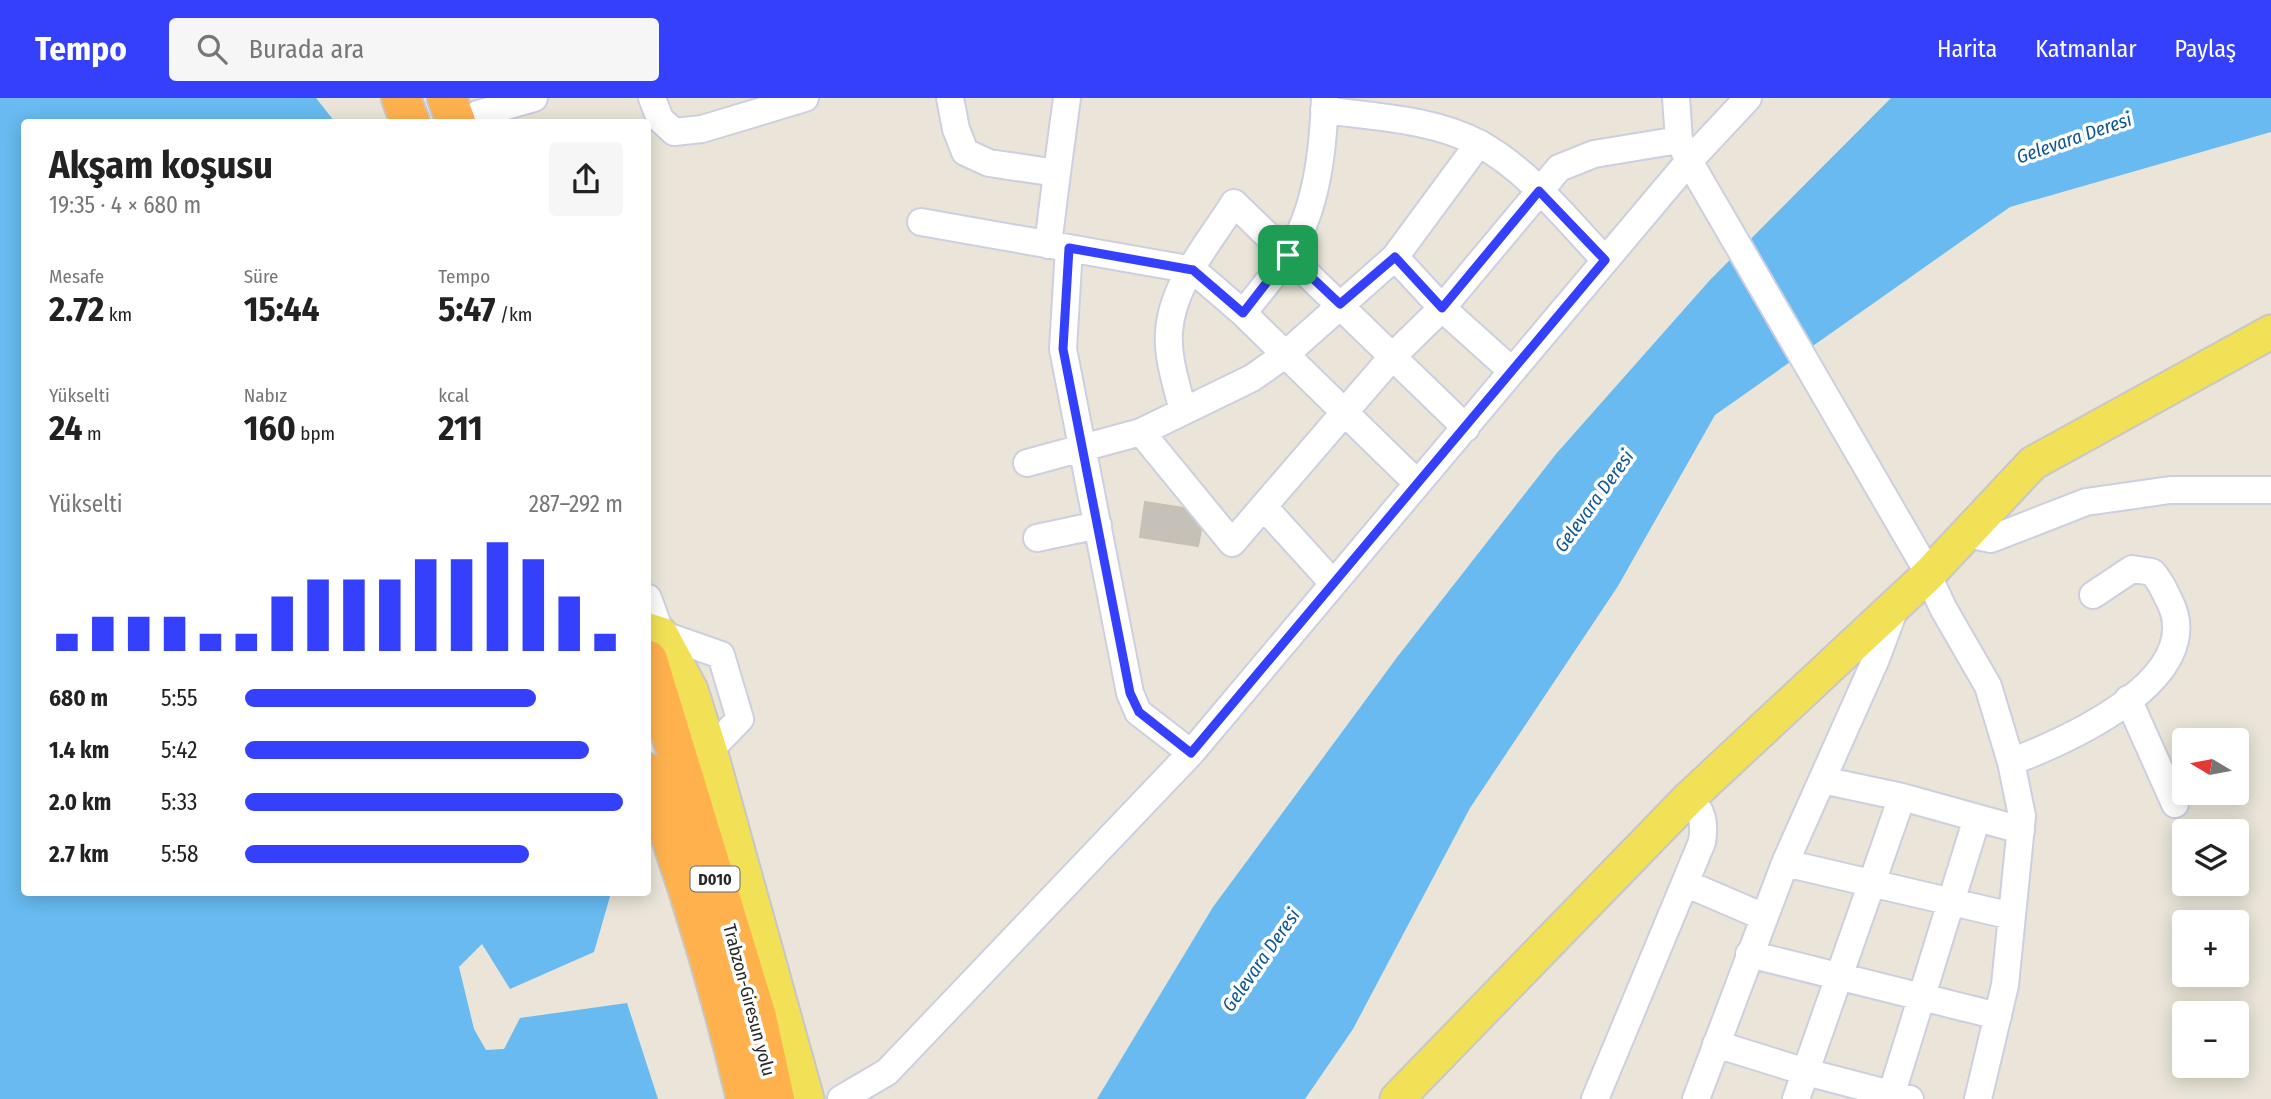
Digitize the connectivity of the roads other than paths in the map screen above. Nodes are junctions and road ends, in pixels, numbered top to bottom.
1 (401, 98) edge
2 (534, 98) edge
3 (652, 98) edge
4 (805, 98) edge
5 (950, 98) edge
6 (1067, 98) edge
7 (1676, 98) edge
8 (1748, 98) edge
9 (1325, 104) edge
10 (467, 111) edge
11 (409, 119) edge
12 (1479, 144) junction
13 (1684, 151) junction
14 (1056, 173) junction
15 (1539, 191) junction
16 (921, 222) dead end
17 (1059, 246) junction
18 (1288, 255) junction
19 (1395, 257) junction
20 (1605, 260) junction
21 (1193, 270) junction
22 (1340, 304) junction
23 (1442, 308) junction
24 (1243, 313) junction
25 (2271, 332) edge
26 (1286, 354) junction
27 (1393, 356) junction
28 (1512, 371) junction
29 (1183, 411) junction
30 (1347, 413) junction
31 (1466, 428) junction
32 (1141, 432) junction
33 (1084, 449) junction
34 (1027, 463) dead end
35 (1416, 482) junction
36 (2271, 490) edge
37 (1264, 507) junction
38 (1098, 524) junction
39 (1967, 534) junction
40 (1037, 538) dead end
41 (1925, 569) junction
42 (1333, 583) junction
43 (2092, 595) dead end
44 (1897, 601) junction
45 (652, 642) edge
46 (2128, 699) junction
47 (1191, 753) junction
48 (2011, 762) junction
49 (1822, 780) junction
50 (651, 782) edge
51 (1902, 797) junction
52 (2172, 797) edge
53 (1689, 799) junction
54 (1977, 818) junction
55 (2021, 830) junction
56 (1785, 863) junction
57 (1685, 883) junction
58 (1872, 883) junction
59 (1951, 901) junction
60 (2012, 916) junction
61 (1764, 917) junction
62 (1749, 954) junction
63 (1839, 976) junction
64 (1923, 997) junction
65 (1998, 1016) junction
66 (1716, 1044) junction
67 (1806, 1072) junction
68 (1897, 1097) edge
69 (746, 1099) edge
70 (775, 1099) edge
71 (807, 1099) edge
72 (841, 1099) edge
73 (1397, 1099) edge
74 (1595, 1099) edge
75 (1696, 1099) edge
76 (1796, 1099) edge
77 (1978, 1099) edge

1 - 11 highway
2 - 10 street
3 - 4 street
5 - 14 street
6 - 14 street
7 - 13 street
8 - 13 street
9 - 12 street
9 - 18 street
12 - 15 street
12 - 19 street
13 - 15 street
13 - 20 street
13 - 41 street
14 - 17 street
15 - 20 street
15 - 23 street
16 - 17 street
17 - 21 street
17 - 33 street
18 - 21 street
18 - 22 street
18 - 24 street
19 - 22 street
19 - 23 street
20 - 28 street
21 - 24 street
21 - 29 street
22 - 26 street
22 - 27 street
23 - 27 street
23 - 28 street
24 - 26 street
25 - 39 main road
26 - 29 street
26 - 30 street
27 - 30 street
27 - 31 street
28 - 31 street
29 - 32 street
30 - 35 street
30 - 37 street
31 - 35 street
32 - 33 street
32 - 37 street
33 - 34 street
33 - 38 street
35 - 42 street
36 - 39 street
37 - 42 street
38 - 40 street
38 - 47 street
39 - 41 main road
41 - 44 main road
41 - 48 street
42 - 47 street
43 - 46 street
44 - 49 street
44 - 53 main road
45 - 70 highway, Trabzon-Giresun yolu / D010
45 - 71 main road
46 - 48 street
46 - 52 street
47 - 72 street
48 - 55 street
49 - 51 street
49 - 56 street
50 - 69 highway, Trabzon-Giresun yolu / D010
51 - 54 street
51 - 58 street
53 - 57 street
53 - 73 main road
54 - 55 street
54 - 59 street
55 - 60 street
56 - 58 street
56 - 61 street
57 - 61 street
57 - 74 street
58 - 59 street
58 - 63 street
59 - 60 street
59 - 64 street
60 - 65 street
61 - 62 street
62 - 63 street
62 - 66 street
63 - 64 street
63 - 67 street
64 - 65 street
64 - 68 street
65 - 77 street
66 - 67 street
66 - 75 street
67 - 68 street
67 - 76 street

